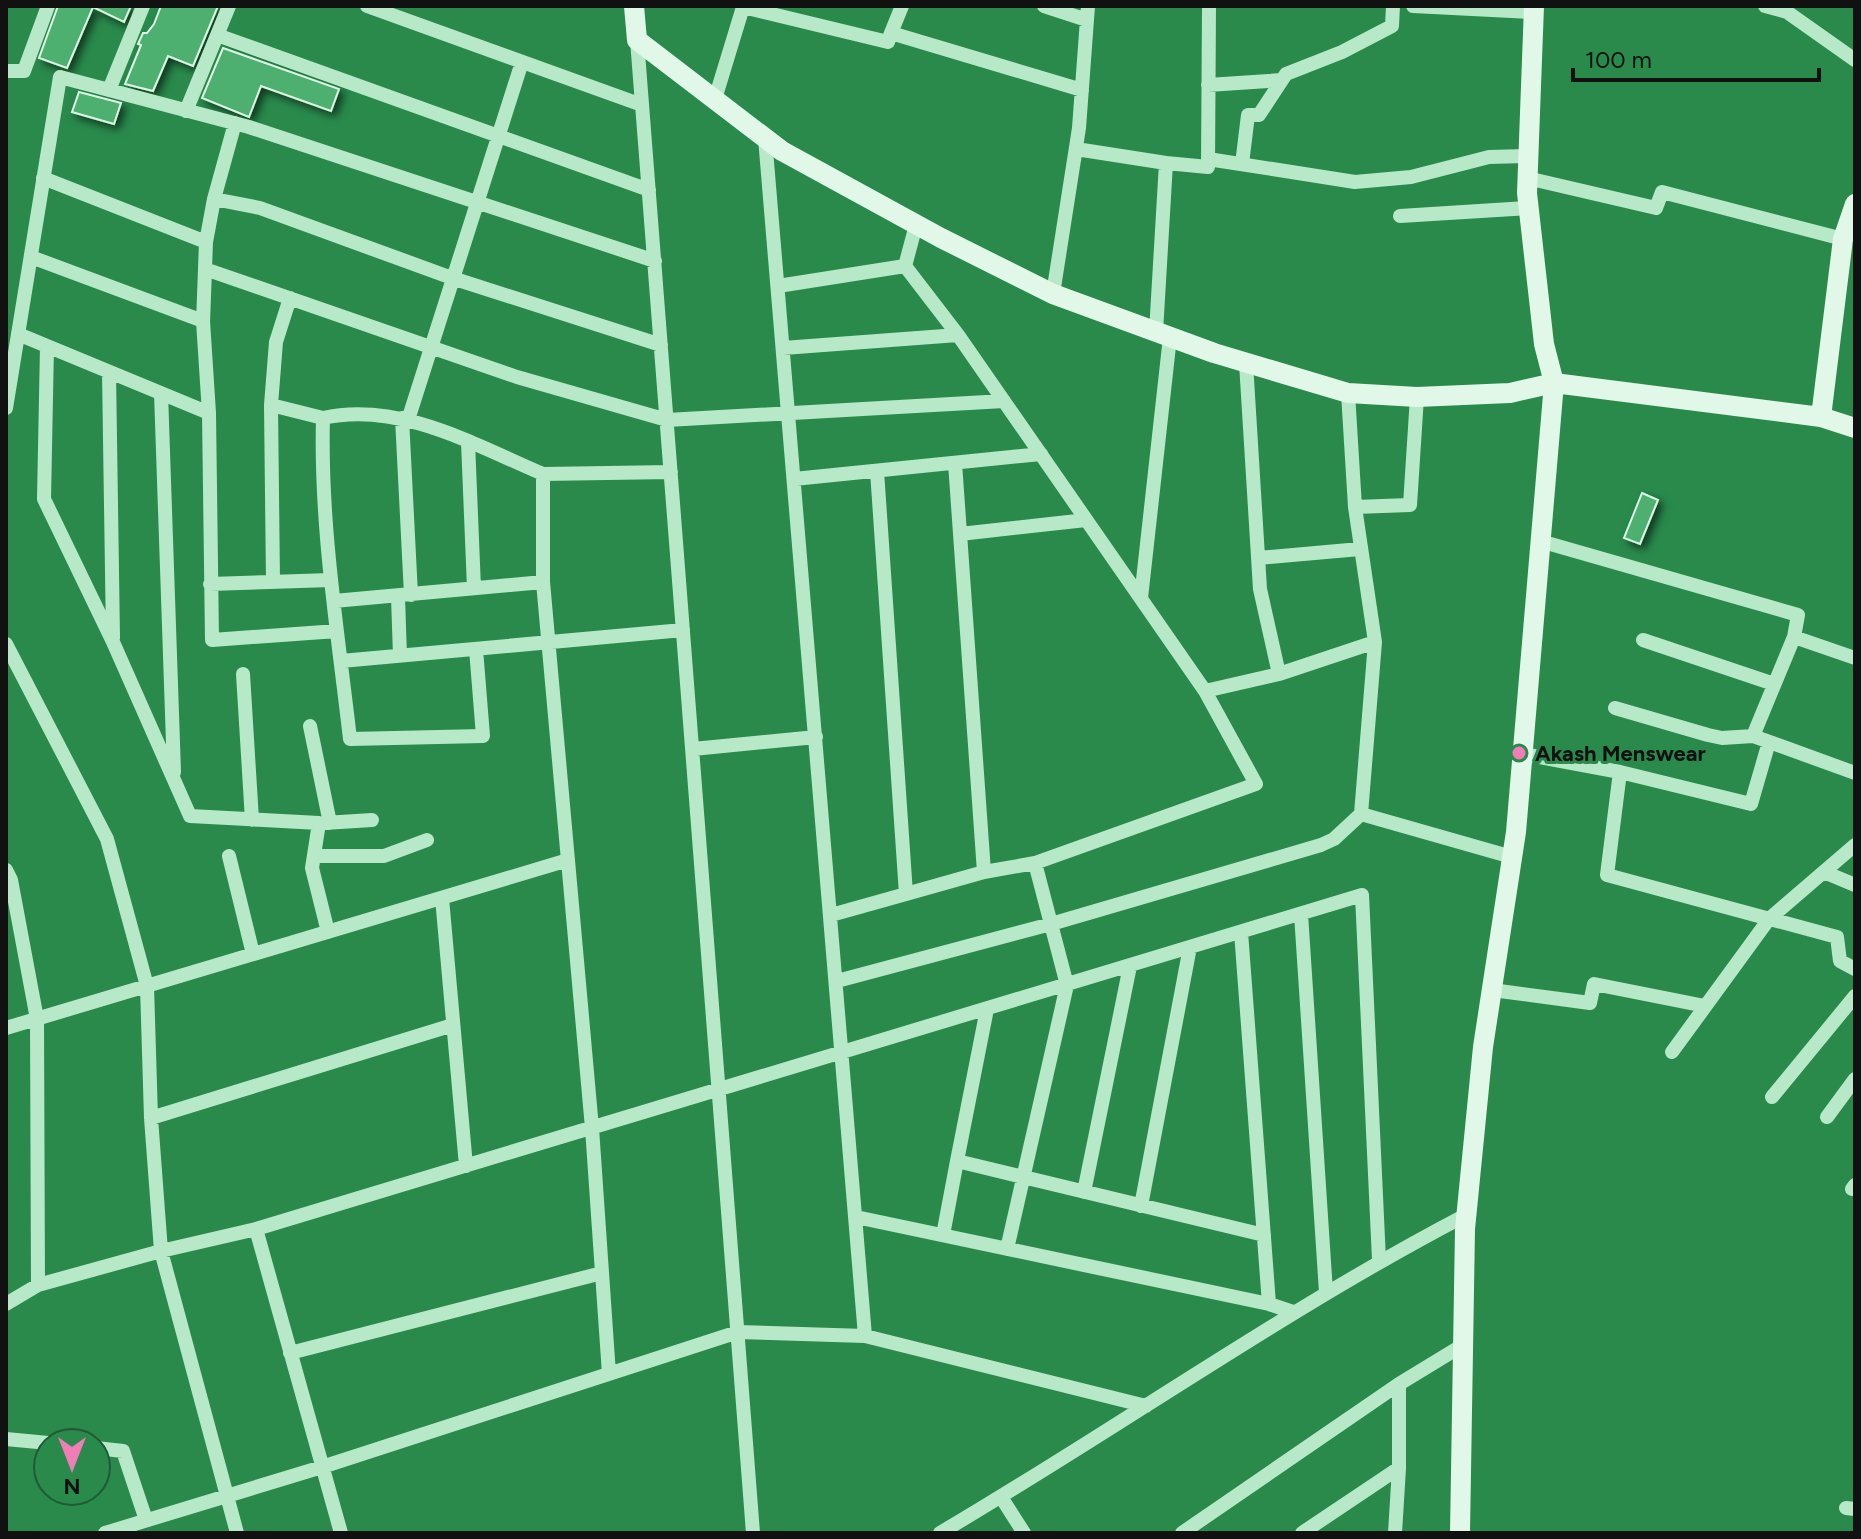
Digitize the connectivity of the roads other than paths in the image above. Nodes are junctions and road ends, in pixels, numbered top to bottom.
1 (48, 6) edge
2 (143, 6) edge
3 (229, 6) edge
4 (367, 6) edge
5 (634, 6) edge
6 (902, 6) edge
7 (1044, 6) edge
8 (1209, 6) edge
9 (1393, 6) edge
10 (1413, 6) edge
11 (1765, 6) edge
12 (743, 7) edge
13 (1534, 9) edge
14 (798, 13) edge
15 (1087, 13) edge
16 (891, 33) junction
17 (217, 35) junction
18 (637, 40) junction
19 (1855, 60) edge
20 (522, 62) junction
21 (6, 71) edge
22 (1282, 80) junction
23 (1208, 85) junction
24 (109, 90) junction
25 (1082, 90) junction
26 (715, 99) junction
27 (642, 105) junction
28 (186, 111) junction
29 (235, 123) junction
30 (500, 136) junction
31 (765, 138) junction
32 (1076, 149) junction
33 (1528, 156) junction
34 (1208, 159) junction
35 (1166, 163) junction
36 (1242, 164) junction
37 (43, 178) junction
38 (1527, 178) junction
39 (649, 190) junction
40 (214, 199) junction
41 (479, 203) junction
42 (1855, 204) edge
43 (1528, 208) junction
44 (1400, 216) dead end
45 (916, 225) junction
46 (1843, 239) junction
47 (206, 242) junction
48 (31, 257) junction
49 (655, 261) junction
50 (905, 266) junction
51 (205, 269) junction
52 (452, 278) junction
53 (778, 286) junction
54 (1053, 294) junction
55 (290, 298) junction
56 (203, 323) junction
57 (18, 334) junction
58 (958, 335) junction
59 (1163, 335) junction
60 (661, 345) junction
61 (47, 346) junction
62 (430, 347) junction
63 (783, 348) junction
64 (1246, 363) junction
65 (109, 372) junction
66 (1554, 383) junction
67 (161, 393) junction
68 (1348, 393) junction
69 (1417, 397) junction
70 (1004, 401) junction
71 (271, 405) junction
72 (6, 408) edge
73 (209, 413) junction
74 (788, 415) junction
75 (1821, 417) junction
76 (323, 418) junction
77 (405, 419) junction
78 (667, 420) junction
79 (1855, 428) edge
80 (468, 442) junction
81 (1041, 454) junction
82 (955, 463) junction
83 (877, 471) junction
84 (671, 472) junction
85 (543, 474) junction
86 (794, 479) junction
87 (1355, 507) junction
88 (1086, 520) junction
89 (960, 534) junction
90 (1540, 541) junction
91 (1360, 549) junction
92 (1258, 558) junction
93 (331, 580) junction
94 (273, 582) junction
95 (543, 582) junction
96 (210, 584) junction
97 (474, 588) junction
98 (404, 596) junction
99 (1141, 598) junction
100 (334, 601) junction
101 (683, 630) junction
102 (337, 631) junction
103 (1794, 637) junction
104 (1643, 640) dead end
105 (113, 642) junction
106 (1375, 642) junction
107 (548, 643) junction
108 (6, 644) edge
109 (476, 649) junction
110 (400, 656) junction
111 (1855, 658) edge
112 (341, 661) junction
113 (243, 674) dead end
114 (1279, 674) junction
115 (1774, 684) junction
116 (1205, 691) junction
117 (1615, 708) dead end
118 (310, 726) dead end
119 (1753, 736) junction
120 (816, 737) junction
121 (1769, 742) junction
122 (693, 749) junction
123 (1523, 754) junction
124 (1620, 772) junction
125 (1855, 773) edge
126 (174, 781) junction
127 (1361, 814) junction
128 (252, 820) junction
129 (372, 820) dead end
130 (324, 823) junction
131 (427, 840) dead end
132 (1855, 845) edge
133 (229, 856) dead end
134 (314, 856) junction
135 (1512, 857) junction
136 (568, 860) junction
137 (1035, 863) junction
138 (6, 870) edge
139 (984, 872) junction
140 (1824, 872) junction
141 (1855, 885) edge
142 (906, 894) junction
143 (442, 898) junction
144 (1301, 914) junction
145 (831, 915) junction
146 (1769, 919) junction
147 (1051, 924) junction
148 (328, 932) junction
149 (1241, 932) junction
150 (1190, 947) junction
151 (253, 954) junction
152 (1130, 966) junction
153 (1855, 969) edge
154 (837, 981) junction
155 (1067, 985) junction
156 (147, 986) junction
157 (1492, 990) junction
158 (1855, 996) edge
159 (1705, 1006) junction
160 (987, 1009) junction
161 (37, 1019) junction
162 (453, 1025) junction
163 (6, 1028) edge
164 (1672, 1052) dead end
165 (843, 1053) junction
166 (1855, 1079) edge
167 (719, 1090) junction
168 (1772, 1097) dead end
169 (1827, 1117) dead end
170 (151, 1118) junction
171 (592, 1128) junction
172 (957, 1161) junction
173 (466, 1166) junction
174 (1023, 1177) junction
175 (1084, 1192) junction
176 (1141, 1206) junction
177 (1466, 1215) junction
178 (856, 1217) junction
179 (256, 1229) junction
180 (943, 1235) junction
181 (1264, 1235) junction
182 (1007, 1249) junction
183 (161, 1251) junction
184 (1379, 1260) junction
185 (602, 1273) junction
186 (38, 1285) junction
187 (1326, 1292) junction
188 (6, 1304) edge
189 (1269, 1304) junction
190 (1293, 1312) junction
191 (738, 1332) junction
192 (865, 1336) junction
193 (1463, 1345) junction
194 (290, 1353) junction
195 (609, 1374) junction
196 (1399, 1384) junction
197 (1146, 1406) junction
198 (6, 1439) edge
199 (32, 1441) edge
200 (112, 1450) edge
201 (322, 1467) junction
202 (1399, 1468) junction
203 (226, 1496) junction
204 (1001, 1497) junction
205 (1330, 1514) junction
206 (146, 1520) junction
207 (105, 1533) edge
208 (237, 1533) edge
209 (341, 1533) edge
210 (753, 1533) edge
211 (940, 1533) edge
212 (1024, 1533) edge
213 (1182, 1533) edge
214 (1302, 1533) edge
215 (1329, 1533) edge
216 (1395, 1533) edge
217 (1460, 1533) edge

1 - 21 street
2 - 24 street
3 - 17 street
4 - 20 street
5 - 18 street
6 - 16 street
7 - 15 street
8 - 23 street
9 - 22 street
10 - 13 street
11 - 19 street
12 - 14 street
12 - 26 street
13 - 33 street
14 - 16 street
15 - 25 street
16 - 25 street
17 - 28 street
17 - 30 street
18 - 26 street
18 - 27 street
20 - 27 street
20 - 30 street
22 - 23 street
22 - 36 street
23 - 34 street
24 - 28 street
24 - 37 street
25 - 32 street
26 - 31 street
27 - 39 street
28 - 29 street
29 - 40 street
29 - 41 street
30 - 39 street
30 - 41 street
31 - 45 street
31 - 53 street
32 - 35 street
32 - 54 street
33 - 36 street
33 - 38 street
34 - 35 street
34 - 36 street
35 - 59 street
37 - 47 street
37 - 48 street
38 - 43 street
38 - 46 street
39 - 49 street
40 - 47 street
40 - 52 street
41 - 49 street
41 - 52 street
42 - 46 street
43 - 44 street
43 - 66 street
45 - 50 street
45 - 54 street
46 - 75 street
47 - 51 street
48 - 56 street
48 - 57 street
49 - 60 street
50 - 53 street
50 - 58 street
51 - 55 street
51 - 56 street
52 - 60 street
52 - 62 street
53 - 63 street
54 - 59 street
55 - 62 street
55 - 71 street
56 - 73 street
57 - 61 street
57 - 72 street
58 - 63 street
58 - 70 street
59 - 64 street
59 - 99 street
60 - 78 street
61 - 65 street
61 - 105 street
62 - 77 street
62 - 78 street
63 - 74 street
64 - 68 street
64 - 92 street
65 - 67 street
65 - 105 street
66 - 69 street
66 - 75 street
66 - 90 street
67 - 73 street
67 - 126 street
68 - 69 street
68 - 87 street
69 - 87 street
70 - 74 street
70 - 81 street
71 - 76 street
71 - 94 street
73 - 96 street
74 - 78 street
74 - 86 street
75 - 79 street
76 - 77 street
76 - 93 street
77 - 80 street
77 - 98 street
78 - 84 street
80 - 85 street
80 - 97 street
81 - 82 street
81 - 88 street
82 - 83 street
82 - 89 street
83 - 86 street
83 - 142 street
84 - 85 street
84 - 101 street
85 - 95 street
86 - 120 street
87 - 91 street
88 - 89 street
88 - 99 street
89 - 139 street
90 - 103 street
90 - 123 street
91 - 92 street
91 - 106 street
92 - 114 street
93 - 94 street
93 - 100 street
94 - 96 street
95 - 97 street
95 - 107 street
96 - 102 street
97 - 98 street
98 - 100 street
98 - 110 street
99 - 116 street
100 - 102 street
101 - 107 street
101 - 122 street
102 - 112 street
103 - 111 street
103 - 115 street
104 - 115 street
105 - 126 street
106 - 114 street
106 - 127 street
107 - 109 street
107 - 136 street
108 - 156 street
109 - 110 street
109 - 112 street
110 - 112 street
113 - 128 street
114 - 116 street
115 - 119 street
116 - 137 street
117 - 119 street
118 - 130 street
119 - 121 street
120 - 122 street
120 - 145 street
121 - 124 street
121 - 125 street
122 - 167 street
123 - 124 street
123 - 135 street
124 - 146 street
126 - 128 street
127 - 135 street
127 - 147 street
128 - 130 street
129 - 130 street
130 - 134 street
131 - 134 street
132 - 140 street
133 - 151 street
134 - 148 street
135 - 157 street
136 - 143 street
136 - 171 street
137 - 139 street
137 - 147 street
138 - 161 street
139 - 142 street
140 - 141 street
140 - 146 street
142 - 145 street
143 - 148 street
143 - 162 street
144 - 149 street
144 - 184 street
144 - 187 street
145 - 154 street
146 - 153 street
146 - 159 street
147 - 154 street
147 - 155 street
148 - 151 street
149 - 150 street
149 - 181 street
150 - 152 street
150 - 176 street
151 - 156 street
152 - 155 street
152 - 175 street
154 - 165 street
155 - 160 street
155 - 174 street
156 - 161 street
156 - 170 street
157 - 159 street
157 - 177 street
158 - 168 street
159 - 164 street
160 - 165 street
160 - 172 street
161 - 163 street
161 - 186 street
162 - 170 street
162 - 173 street
165 - 167 street
165 - 178 street
166 - 169 street
167 - 171 street
167 - 191 street
170 - 183 street
171 - 173 street
171 - 185 street
172 - 174 street
172 - 180 street
173 - 179 street
174 - 175 street
174 - 182 street
175 - 176 street
176 - 181 street
177 - 184 street
177 - 193 street
178 - 180 street
178 - 192 street
179 - 183 street
179 - 194 street
180 - 182 street
181 - 189 street
182 - 189 street
183 - 186 street
183 - 203 street
184 - 187 street
185 - 194 street
185 - 195 street
186 - 188 street
187 - 190 street
189 - 190 street
190 - 197 street
191 - 192 street
191 - 195 street
191 - 210 street
192 - 197 street
193 - 196 street
193 - 217 street
194 - 201 street
195 - 201 street
196 - 202 street
196 - 213 street
197 - 204 street
198 - 199 street
200 - 206 street
201 - 203 street
201 - 209 street
202 - 205 street
202 - 216 street
203 - 206 street
203 - 208 street
204 - 211 street
204 - 212 street
205 - 214 street
205 - 215 street
206 - 207 street

